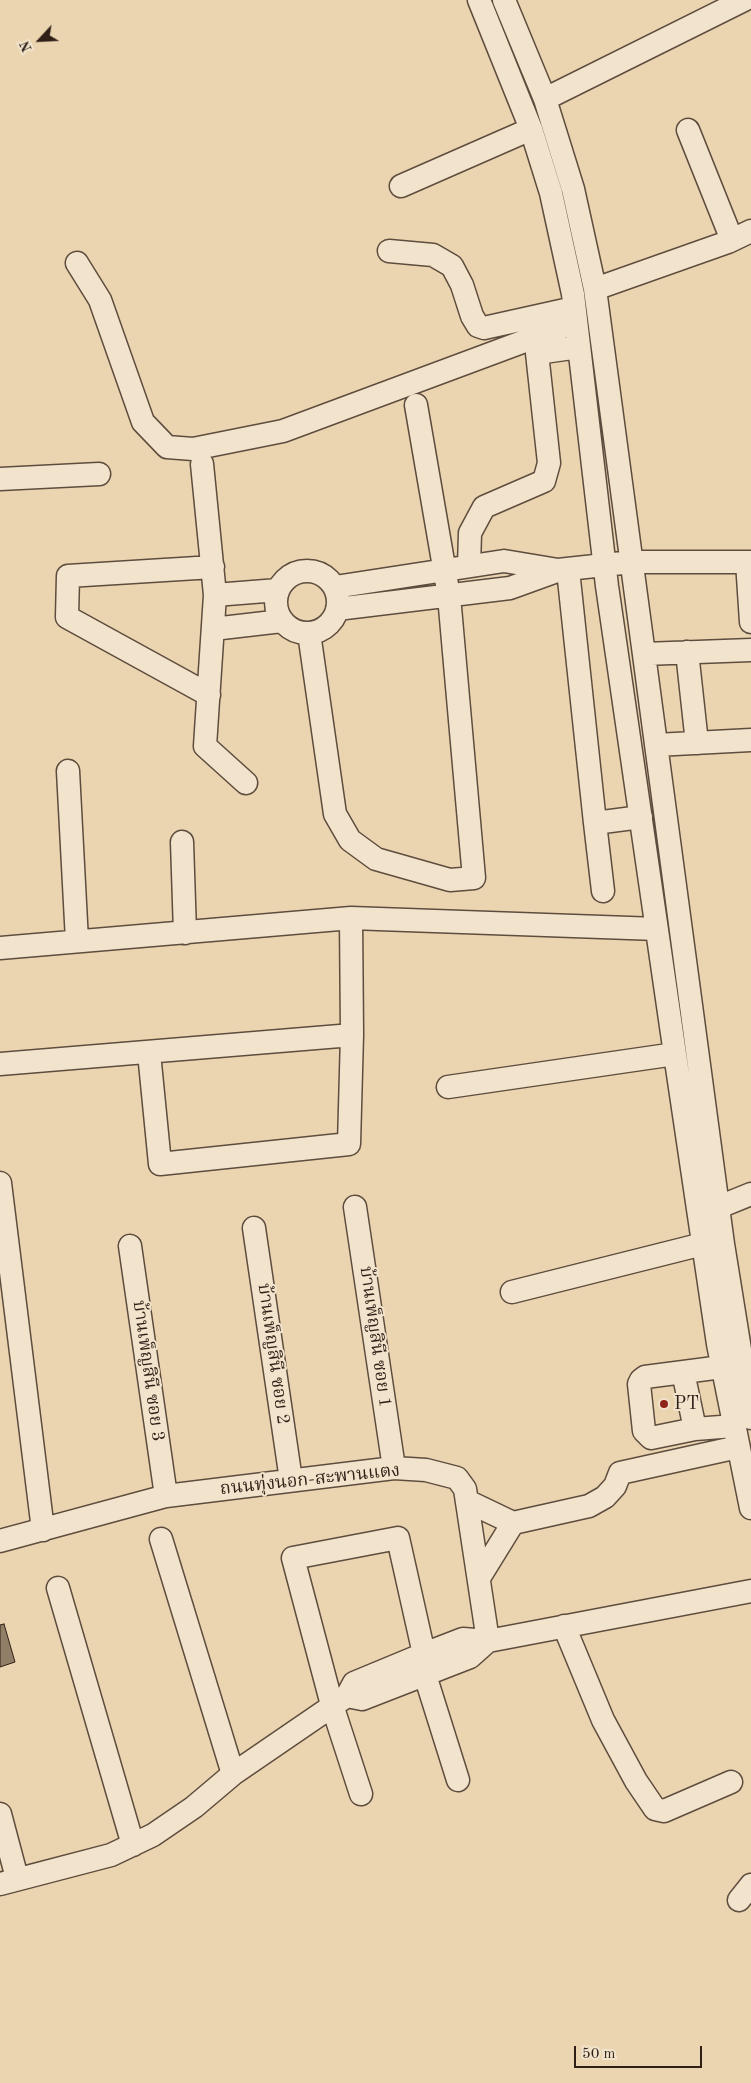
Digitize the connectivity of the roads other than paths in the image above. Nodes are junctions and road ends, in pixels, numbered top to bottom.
1 (479, 0) edge
2 (504, 0) edge
3 (744, 0) edge
4 (545, 99) junction
5 (530, 129) junction
6 (688, 130) dead end
7 (401, 186) dead end
8 (742, 235) edge
9 (388, 251) dead end
10 (77, 263) dead end
11 (595, 290) junction
12 (575, 315) junction
13 (579, 347) junction
14 (416, 405) dead end
15 (202, 464) dead end
16 (99, 474) dead end
17 (0, 479) edge
18 (632, 562) junction
19 (749, 562) edge
20 (604, 565) junction
21 (469, 566) junction
22 (213, 567) junction
23 (444, 570) junction
24 (563, 570) junction
25 (335, 587) junction
26 (278, 590) junction
27 (215, 595) junction
28 (449, 596) junction
29 (337, 610) junction
30 (282, 621) junction
31 (751, 622) edge
32 (213, 629) junction
33 (309, 633) junction
34 (751, 650) edge
35 (687, 652) junction
36 (644, 654) junction
37 (209, 695) junction
38 (751, 740) edge
39 (697, 743) junction
40 (656, 745) junction
41 (68, 771) dead end
42 (246, 783) dead end
43 (641, 817) junction
44 (595, 823) junction
45 (182, 842) dead end
46 (603, 891) dead end
47 (351, 918) junction
48 (657, 929) junction
49 (185, 933) junction
50 (77, 941) junction
51 (0, 948) edge
52 (352, 1035) junction
53 (149, 1053) junction
54 (675, 1054) junction
55 (0, 1064) edge
56 (448, 1087) dead end
57 (0, 1182) edge
58 (751, 1194) edge
59 (355, 1207) dead end
60 (719, 1207) junction
61 (254, 1228) dead end
62 (703, 1244) junction
63 (130, 1246) dead end
64 (512, 1292) dead end
65 (744, 1328) edge
66 (722, 1366) junction
67 (683, 1372) junction
68 (695, 1429) junction
69 (741, 1430) edge
70 (394, 1468) junction
71 (291, 1480) junction
72 (166, 1496) junction
73 (467, 1501) junction
74 (751, 1508) edge
75 (513, 1523) junction
76 (43, 1530) junction
77 (161, 1539) dead end
78 (0, 1541) edge
79 (479, 1578) junction
80 (58, 1588) dead end
81 (751, 1591) edge
82 (564, 1626) junction
83 (488, 1641) junction
84 (425, 1664) junction
85 (340, 1701) junction
86 (233, 1774) junction
87 (458, 1780) dead end
88 (732, 1782) dead end
89 (361, 1794) dead end
90 (0, 1814) edge
91 (133, 1845) junction
92 (9, 1881) edge

1 - 5 street
2 - 4 street
3 - 4 street
4 - 11 street
5 - 7 street
5 - 12 street
6 - 8 street
8 - 11 street
9 - 12 street
10 - 12 street
11 - 18 street
12 - 13 street
13 - 20 street
13 - 21 street
14 - 23 street
15 - 22 street
16 - 17 street
18 - 19 street
18 - 20 street
18 - 36 street
19 - 31 street
20 - 24 street
20 - 43 street
21 - 23 street
21 - 24 street
22 - 27 street
22 - 37 street
23 - 25 street
23 - 28 street
24 - 28 street
24 - 44 street
25 - 26 street
25 - 29 street
26 - 27 street
26 - 30 street
27 - 32 street
28 - 29 street
28 - 33 street
29 - 33 street
30 - 32 street
30 - 33 street
32 - 37 street
34 - 35 street
35 - 36 street
35 - 39 street
36 - 40 street
37 - 42 street
38 - 39 street
39 - 40 street
40 - 60 street
41 - 50 street
43 - 44 street
43 - 48 street
44 - 46 street
45 - 49 street
47 - 48 street
47 - 49 street
47 - 52 street
48 - 54 street
49 - 50 street
50 - 51 street
52 - 53 street
52 - 53 street
53 - 55 street
54 - 56 street
54 - 62 street
57 - 76 street
58 - 60 street
59 - 70 street, บ้านเพ็ญสินี ซอย 1
60 - 65 street
61 - 71 street, บ้านเพ็ญสินี ซอย 2
62 - 64 street
62 - 66 street
63 - 72 street, บ้านเพ็ญสินี ซอย 3
65 - 69 street
66 - 67 street
66 - 69 street
67 - 68 street
67 - 68 street
68 - 69 street
69 - 74 street
69 - 75 street
70 - 71 street, ถนนทุ่งนอก-สะพานแตง
70 - 73 street, ถนนทุ่งนอก-สะพานแตง
71 - 72 street, ถนนทุ่งนอก-สะพานแตง
72 - 76 street, ถนนทุ่งนอก-สะพานแตง
73 - 75 street
73 - 79 street, ถนนทุ่งนอก-สะพานแตง
75 - 79 street
76 - 78 street, ถนนทุ่งนอก-สะพานแตง
77 - 86 street
79 - 83 street, ถนนทุ่งนอก-สะพานแตง
80 - 91 street
81 - 82 street
82 - 83 street
82 - 88 street
83 - 84 street
84 - 85 street
84 - 85 street
84 - 87 street
85 - 86 street
85 - 89 street
86 - 91 street
90 - 92 street
91 - 92 street

